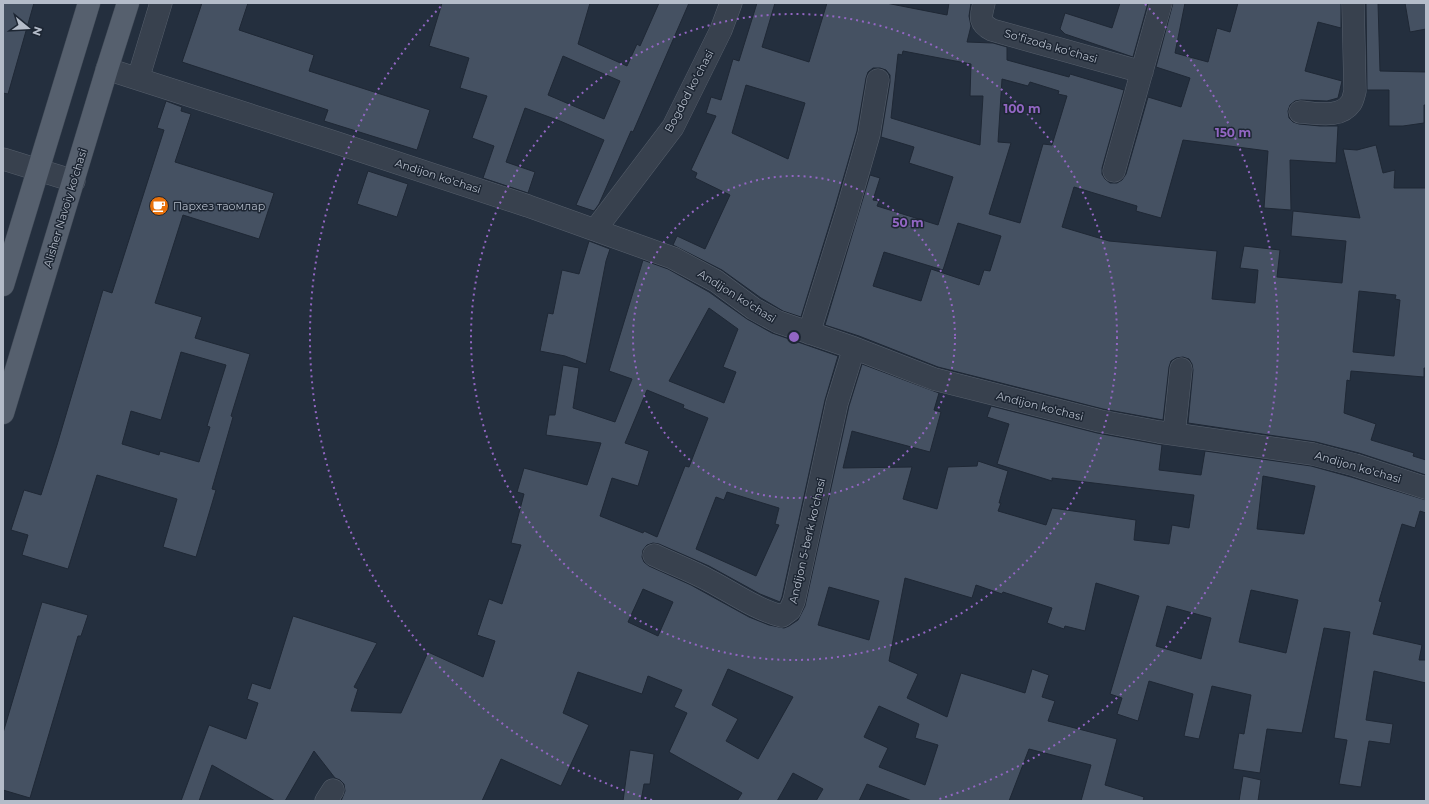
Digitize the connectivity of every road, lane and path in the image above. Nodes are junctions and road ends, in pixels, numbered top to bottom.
1 (89, 3) edge
2 (128, 3) edge
3 (161, 3) edge
4 (731, 3) edge
5 (984, 3) edge
6 (1161, 3) edge
7 (1353, 3) edge
8 (107, 69) junction
9 (1142, 72) junction
10 (138, 79) junction
11 (878, 80) dead end
12 (1300, 112) dead end
13 (3, 159) edge
14 (39, 170) junction
15 (1114, 171) dead end
16 (74, 181) junction
17 (595, 230) junction
18 (3, 285) edge
19 (809, 333) junction
20 (854, 348) junction
21 (1181, 369) dead end
22 (3, 413) edge
23 (1174, 434) junction
24 (1426, 488) edge
25 (654, 555) dead end

1 - 14 main road
2 - 8 main road, Alisher Navoiy ko'chasi
3 - 10 street
4 - 17 street, Bogdod koʻchasi
5 - 9 street, Soʻfizoda koʻchasi
6 - 9 street
7 - 12 street
8 - 10 street, Andijon ko'chasi
8 - 16 main road, Alisher Navoiy ko'chasi
9 - 15 street
10 - 17 street, Andijon ko'chasi
11 - 19 street
13 - 14 street
14 - 16 street
14 - 18 main road
16 - 22 main road, Alisher Navoiy ko'chasi
17 - 19 street, Andijon ko'chasi
19 - 20 street, Andijon ko'chasi
20 - 23 street, Andijon ko'chasi
20 - 25 street, Аndijon 5-berk koʻchasi
21 - 23 street
23 - 24 street, Andijon ko'chasi

